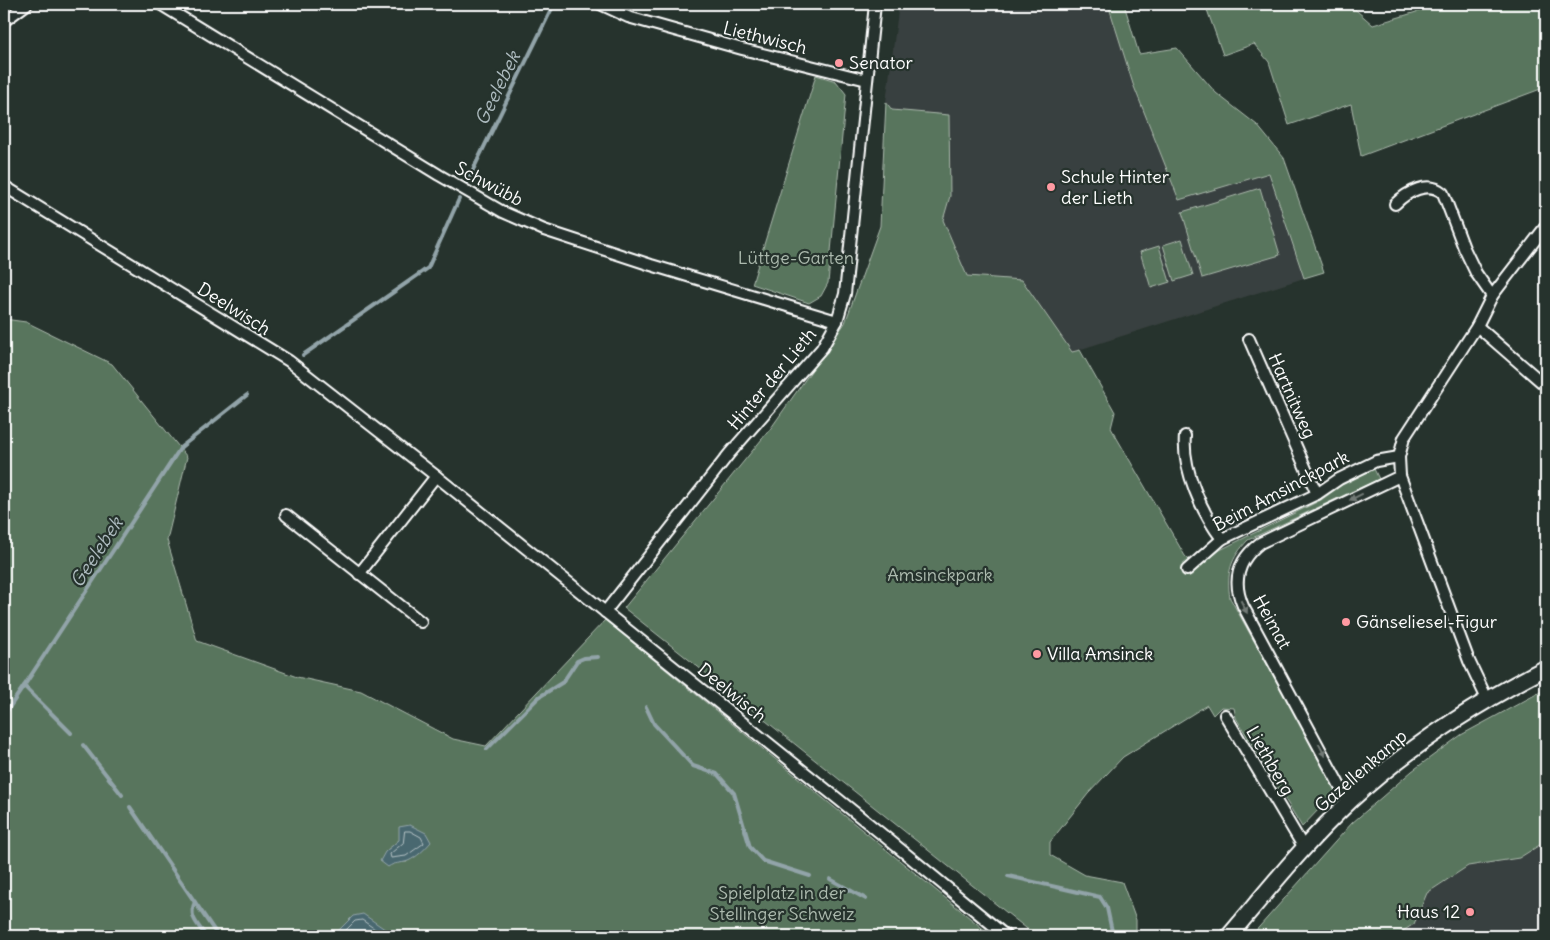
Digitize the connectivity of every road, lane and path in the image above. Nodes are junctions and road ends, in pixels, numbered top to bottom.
1 (27, 4) edge
2 (160, 4) edge
3 (600, 4) edge
4 (875, 4) edge
5 (4, 21) edge
6 (867, 80) junction
7 (4, 186) edge
8 (1395, 204) dead end
9 (1546, 226) edge
10 (1492, 296) junction
11 (837, 320) junction
12 (1477, 326) junction
13 (1249, 339) dead end
14 (1546, 386) edge
15 (1185, 436) dead end
16 (1399, 457) junction
17 (436, 476) junction
18 (1400, 476) junction
19 (1317, 494) junction
20 (286, 515) dead end
21 (1222, 539) junction
22 (1187, 570) dead end
23 (359, 574) junction
24 (605, 612) junction
25 (421, 622) dead end
26 (1546, 668) edge
27 (1487, 699) junction
28 (1225, 715) dead end
29 (1351, 800) junction
30 (1304, 848) junction
31 (1006, 936) edge
32 (1229, 936) edge

1 - 5 street
2 - 11 street, Schwübb
3 - 6 street, Liethwisch
4 - 6 street, Hinter der Lieth
6 - 11 street, Hinter der Lieth
7 - 17 street, Deelwisch
8 - 10 street
9 - 10 street
10 - 12 street
11 - 24 street, Hinter der Lieth
12 - 14 street
12 - 16 street
13 - 19 street, Hartnitweg
15 - 21 street
16 - 18 street
16 - 19 street, Beim Amsinckpark
17 - 23 street
17 - 24 street, Deelwisch
18 - 27 street
18 -> 29 street, Heimat
19 - 21 street, Beim Amsinckpark
20 - 23 street
21 - 22 street, Beim Amsinckpark
23 - 25 street
24 - 31 street, Deelwisch
26 - 27 street, Gazellenkamp
27 - 29 street, Gazellenkamp
28 - 30 street, Liethberg
29 - 30 street, Gazellenkamp
30 - 32 street, Gazellenkamp

